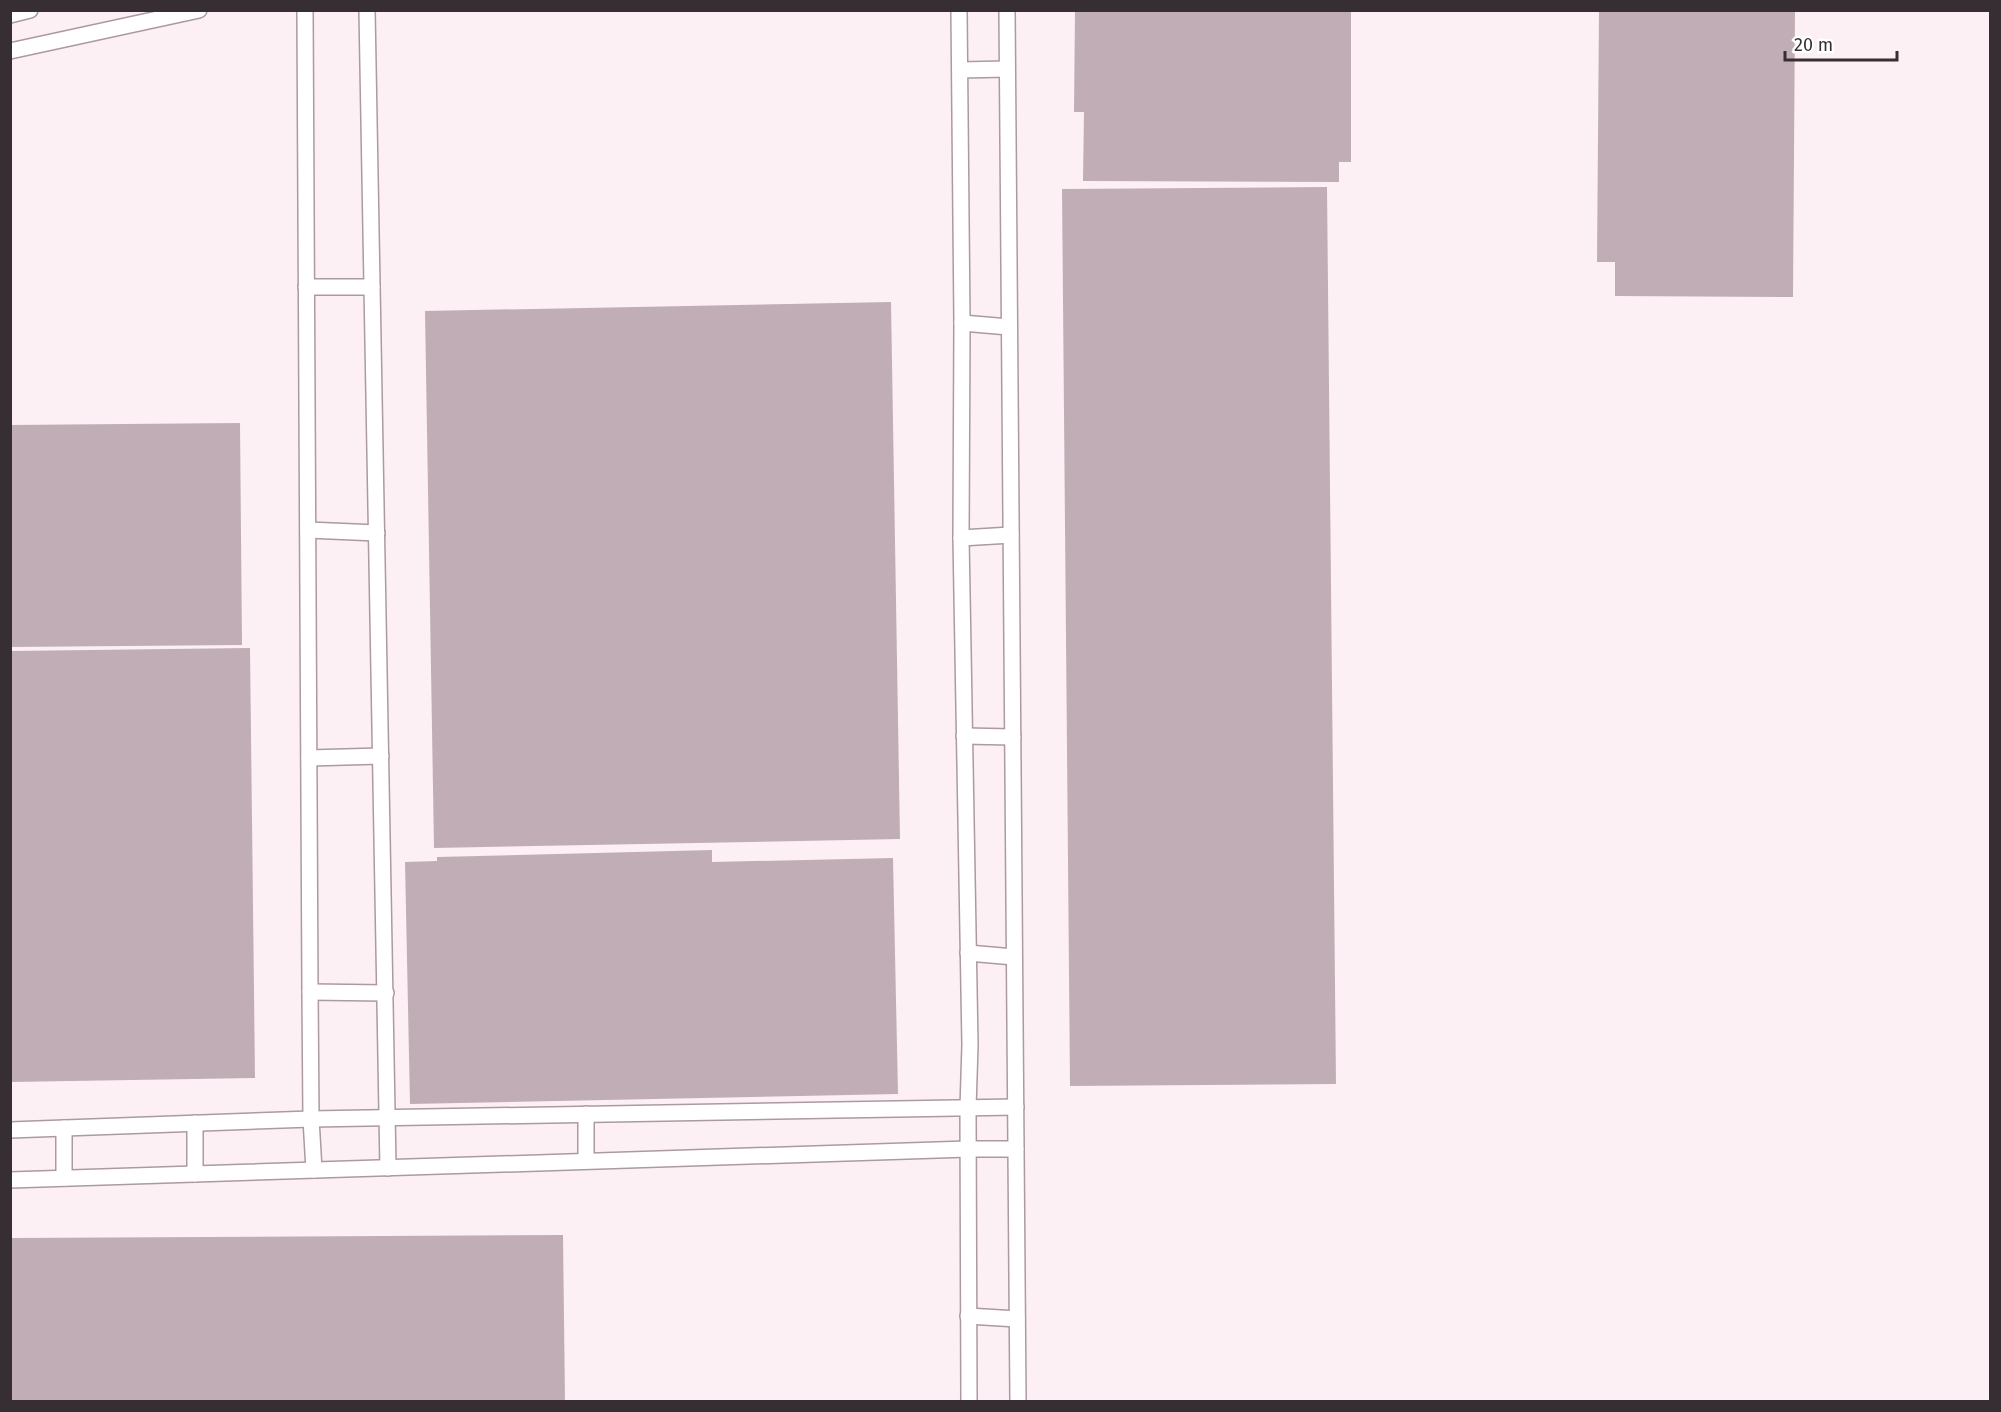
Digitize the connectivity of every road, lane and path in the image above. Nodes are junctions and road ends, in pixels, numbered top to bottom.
1 (30, 10) edge
2 (199, 10) edge
3 (305, 10) edge
4 (367, 10) edge
5 (959, 10) edge
6 (1007, 10) edge
7 (10, 15) edge
8 (10, 51) edge
9 (1008, 69) junction
10 (960, 70) junction
11 (306, 287) junction
12 (372, 287) junction
13 (962, 323) junction
14 (1009, 327) junction
15 (308, 530) junction
16 (377, 533) junction
17 (1011, 535) junction
18 (961, 538) junction
19 (964, 735) junction
20 (1013, 737) junction
21 (381, 756) junction
22 (309, 758) junction
23 (968, 953) junction
24 (1014, 957) junction
25 (310, 992) junction
26 (386, 993) junction
27 (1016, 1107) junction
28 (968, 1108) junction
29 (586, 1114) junction
30 (387, 1118) junction
31 (311, 1119) junction
32 (195, 1123) junction
33 (64, 1128) junction
34 (10, 1130) edge
35 (968, 1149) junction
36 (1016, 1149) junction
37 (586, 1161) junction
38 (388, 1167) junction
39 (314, 1170) junction
40 (195, 1174) junction
41 (64, 1178) junction
42 (10, 1180) edge
43 (968, 1316) junction
44 (1017, 1319) junction
45 (969, 1401) edge
46 (1018, 1401) edge

1 - 7 lane
2 - 8 lane
3 - 11 lane
4 - 12 lane
5 - 10 lane
6 - 9 lane
9 - 10 lane
9 - 14 lane
10 - 13 lane
11 - 12 lane
11 - 15 lane
12 - 16 lane
13 - 14 lane
13 - 18 lane
14 - 17 lane
15 - 16 lane
15 - 22 lane
16 - 21 lane
17 - 18 lane
17 - 20 lane
18 - 19 lane
19 - 20 lane
19 - 23 lane
20 - 24 lane
21 - 22 lane
21 - 26 lane
22 - 25 lane
23 - 24 lane
23 - 28 lane
24 - 27 lane
25 - 26 lane
25 - 31 lane
26 - 30 lane
27 - 28 lane
27 - 36 lane
28 - 29 lane
28 - 35 lane
29 - 30 lane
29 - 37 lane
30 - 31 lane
30 - 38 lane
31 - 32 lane
31 - 39 lane
32 - 33 lane
32 - 40 lane
33 - 34 lane
33 - 41 lane
35 - 36 lane
35 - 37 lane
35 - 43 lane
36 - 44 lane
37 - 38 lane
38 - 39 lane
39 - 40 lane
40 - 41 lane
41 - 42 lane
43 - 44 lane
43 - 45 lane
44 - 46 lane

